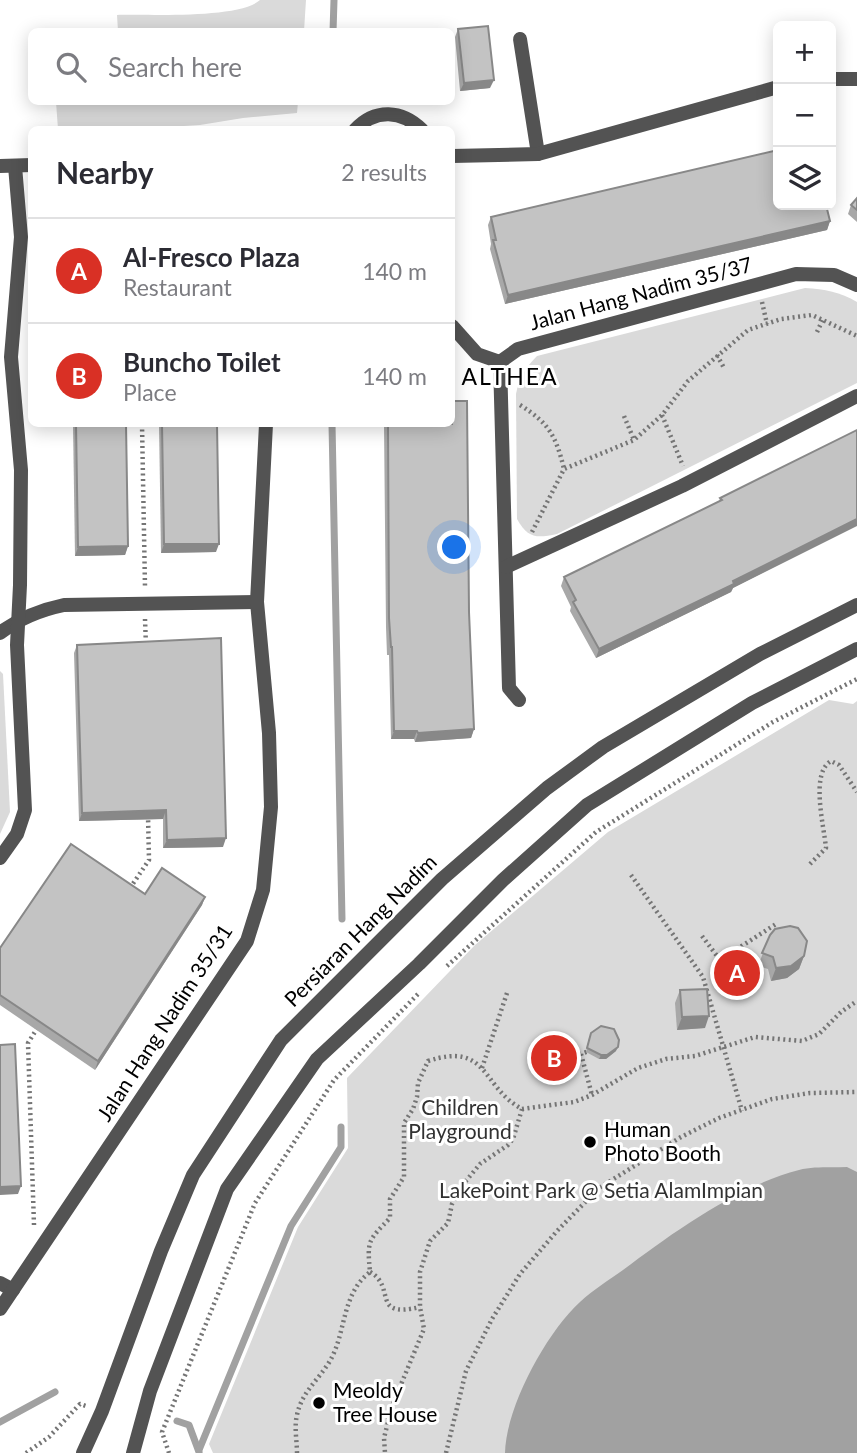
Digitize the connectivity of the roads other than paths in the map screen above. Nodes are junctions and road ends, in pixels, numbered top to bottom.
1 (520, 39) dead end
2 (836, 79) edge
3 (857, 79) edge
4 (773, 88) edge
5 (360, 126) edge
6 (418, 126) edge
7 (538, 154) junction
8 (455, 156) edge
9 (28, 165) edge
10 (0, 166) edge
11 (15, 166) junction
12 (857, 285) edge
13 (455, 329) edge
14 (500, 362) junction
15 (857, 396) edge
16 (267, 427) edge
17 (506, 567) junction
18 (257, 602) junction
19 (857, 604) edge
20 (18, 620) junction
21 (0, 633) edge
22 (857, 649) edge
23 (519, 700) dead end
24 (0, 858) edge
25 (7, 1287) edge
26 (0, 1309) edge
27 (83, 1453) edge
28 (133, 1453) edge

1 - 7 street
2 - 3 street
4 - 7 street
5 - 6 street
7 - 8 street
9 - 11 street
10 - 11 street
11 - 20 street
12 - 14 street, Jalan Hang Nadim 35/37
13 - 14 street
14 - 17 street
15 - 17 street
16 - 18 street, Jalan Hang Nadim 35/31
17 - 23 street
18 - 20 street
18 - 25 street, Jalan Hang Nadim 35/31
19 - 27 street, Persiaran Hang Nadim
20 - 21 street
20 - 24 street
22 - 28 street
25 - 26 street, Jalan Hang Nadim 35/31

